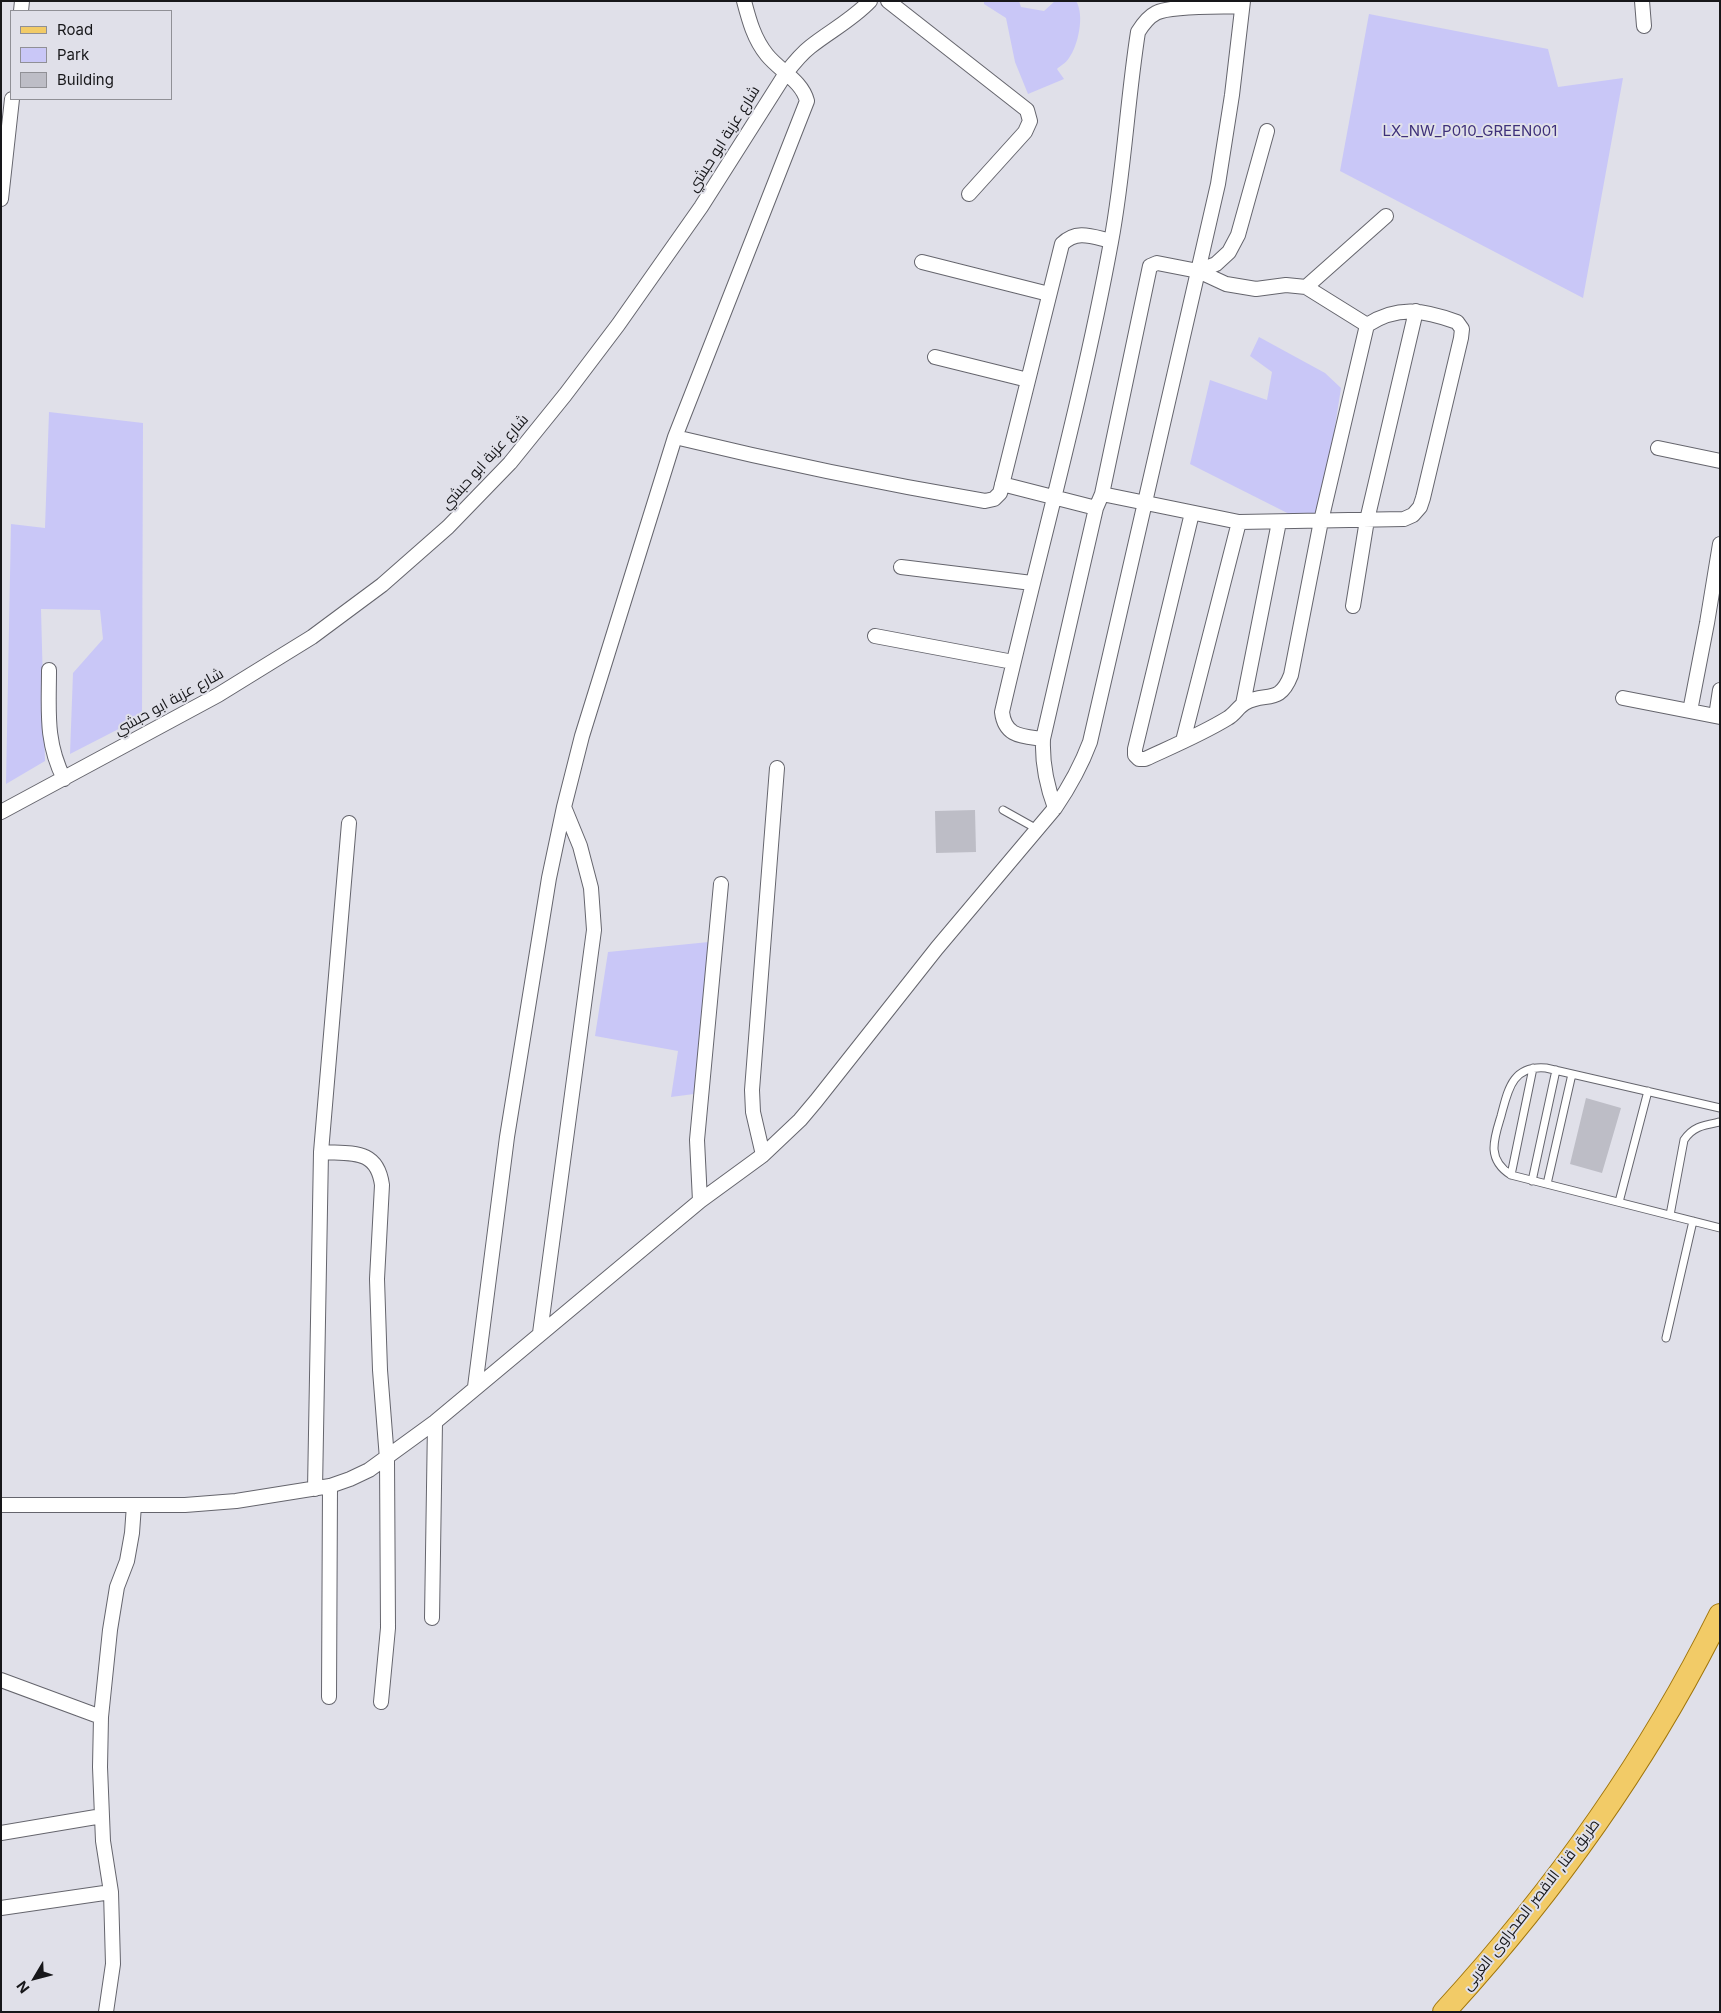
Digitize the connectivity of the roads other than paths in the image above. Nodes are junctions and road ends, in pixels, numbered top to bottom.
1 (744, 1) edge
2 (870, 1) edge
3 (888, 1) edge
4 (1642, 1) edge
5 (1242, 4) edge
6 (1644, 26) dead end
7 (786, 73) junction
8 (12, 100) edge
9 (1267, 131) dead end
10 (2, 182) edge
11 (969, 194) dead end
12 (1, 199) edge
13 (1386, 216) dead end
14 (1111, 241) junction
15 (922, 262) dead end
16 (1198, 271) junction
17 (1306, 287) junction
18 (1049, 294) junction
19 (1416, 311) junction
20 (1368, 325) junction
21 (935, 357) dead end
22 (1028, 380) junction
23 (675, 437) junction
24 (1658, 448) dead end
25 (1720, 461) edge
26 (1002, 484) junction
27 (1102, 494) junction
28 (1054, 497) junction
29 (1145, 503) junction
30 (1096, 508) junction
31 (1192, 513) junction
32 (1367, 520) junction
33 (1321, 521) junction
34 (1238, 522) junction
35 (1279, 522) junction
36 (1720, 544) edge
37 (901, 567) dead end
38 (1032, 583) junction
39 (1354, 606) dead end
40 (875, 636) dead end
41 (1013, 662) junction
42 (49, 670) dead end
43 (1720, 690) edge
44 (1623, 698) dead end
45 (1243, 704) junction
46 (1690, 711) junction
47 (1718, 717) edge
48 (1043, 739) junction
49 (1183, 741) junction
50 (777, 768) dead end
51 (64, 779) junction
52 (564, 807) junction
53 (1055, 808) junction
54 (1003, 810) dead end
55 (1, 812) edge
56 (350, 823) dead end
57 (1037, 829) junction
58 (721, 884) dead end
59 (1533, 1068) junction
60 (1556, 1070) junction
61 (1572, 1074) junction
62 (1648, 1091) junction
63 (1720, 1108) edge
64 (1720, 1122) edge
65 (321, 1152) junction
66 (762, 1155) junction
67 (1511, 1175) junction
68 (1532, 1181) junction
69 (1547, 1184) junction
70 (700, 1201) junction
71 (1619, 1202) junction
72 (1670, 1215) junction
73 (1693, 1221) junction
74 (1720, 1228) edge
75 (540, 1333) junction
76 (1666, 1338) dead end
77 (475, 1387) junction
78 (435, 1422) junction
79 (387, 1458) junction
80 (330, 1486) junction
81 (315, 1488) junction
82 (1, 1505) edge
83 (134, 1505) junction
84 (1720, 1615) edge
85 (432, 1618) dead end
86 (1, 1680) edge
87 (329, 1697) dead end
88 (381, 1702) dead end
89 (101, 1717) junction
90 (102, 1816) junction
91 (1, 1833) edge
92 (111, 1892) junction
93 (1, 1908) edge
94 (106, 2012) edge
95 (1444, 2012) edge

1 - 7 street
2 - 7 street, شارع عزبة ابو حبشي
3 - 11 street
4 - 6 street
5 - 14 street
5 - 16 street
7 - 23 street
7 - 51 street, شارع عزبة ابو حبشي
8 - 10 street
9 - 16 street
10 - 12 street
13 - 17 street
14 - 18 street
14 - 28 street
15 - 18 street
16 - 17 street
16 - 27 street
16 - 29 street
17 - 20 street
18 - 22 street
19 - 20 street
19 - 32 street
19 - 32 street
20 - 33 street
21 - 22 street
22 - 26 street
23 - 26 street
23 - 52 street
24 - 25 street
26 - 28 street
27 - 29 street
27 - 30 street
28 - 30 street
28 - 38 street
29 - 31 street
29 - 53 street
30 - 48 street
31 - 34 street
31 - 49 street
32 - 33 street
32 - 39 street
33 - 35 street
33 - 45 street
34 - 35 street
34 - 49 street
35 - 45 street
36 - 46 street
37 - 38 street
38 - 41 street
40 - 41 street
41 - 48 street
42 - 51 street
43 - 47 street
44 - 46 street
45 - 49 street
46 - 47 street
48 - 53 street
50 - 66 street
51 - 55 street, شارع عزبة ابو حبشي
52 - 75 street
52 - 77 street
53 - 57 street
54 - 57 lane
56 - 65 street
57 - 66 street
58 - 70 street
59 - 60 lane
59 - 67 lane
59 - 67 lane
60 - 61 lane
60 - 68 lane
61 - 62 lane
61 - 69 lane
62 - 63 lane
62 - 71 lane
64 - 72 lane
65 - 79 street
65 - 81 street
66 - 70 street
67 - 68 lane
68 - 69 lane
69 - 71 lane
70 - 75 street
71 - 72 lane
72 - 73 lane
73 - 74 lane
73 - 76 lane
75 - 77 street
77 - 78 street
78 - 79 street
78 - 85 street
79 - 80 street
79 - 88 street
80 - 81 street
80 - 87 street
81 - 83 street
82 - 83 street
83 - 89 street
84 - 95 main road, طريق قنا, الاقصر الصحراوى الغربى
86 - 89 street
89 - 90 street
90 - 91 street
90 - 92 street
92 - 93 street
92 - 94 street

